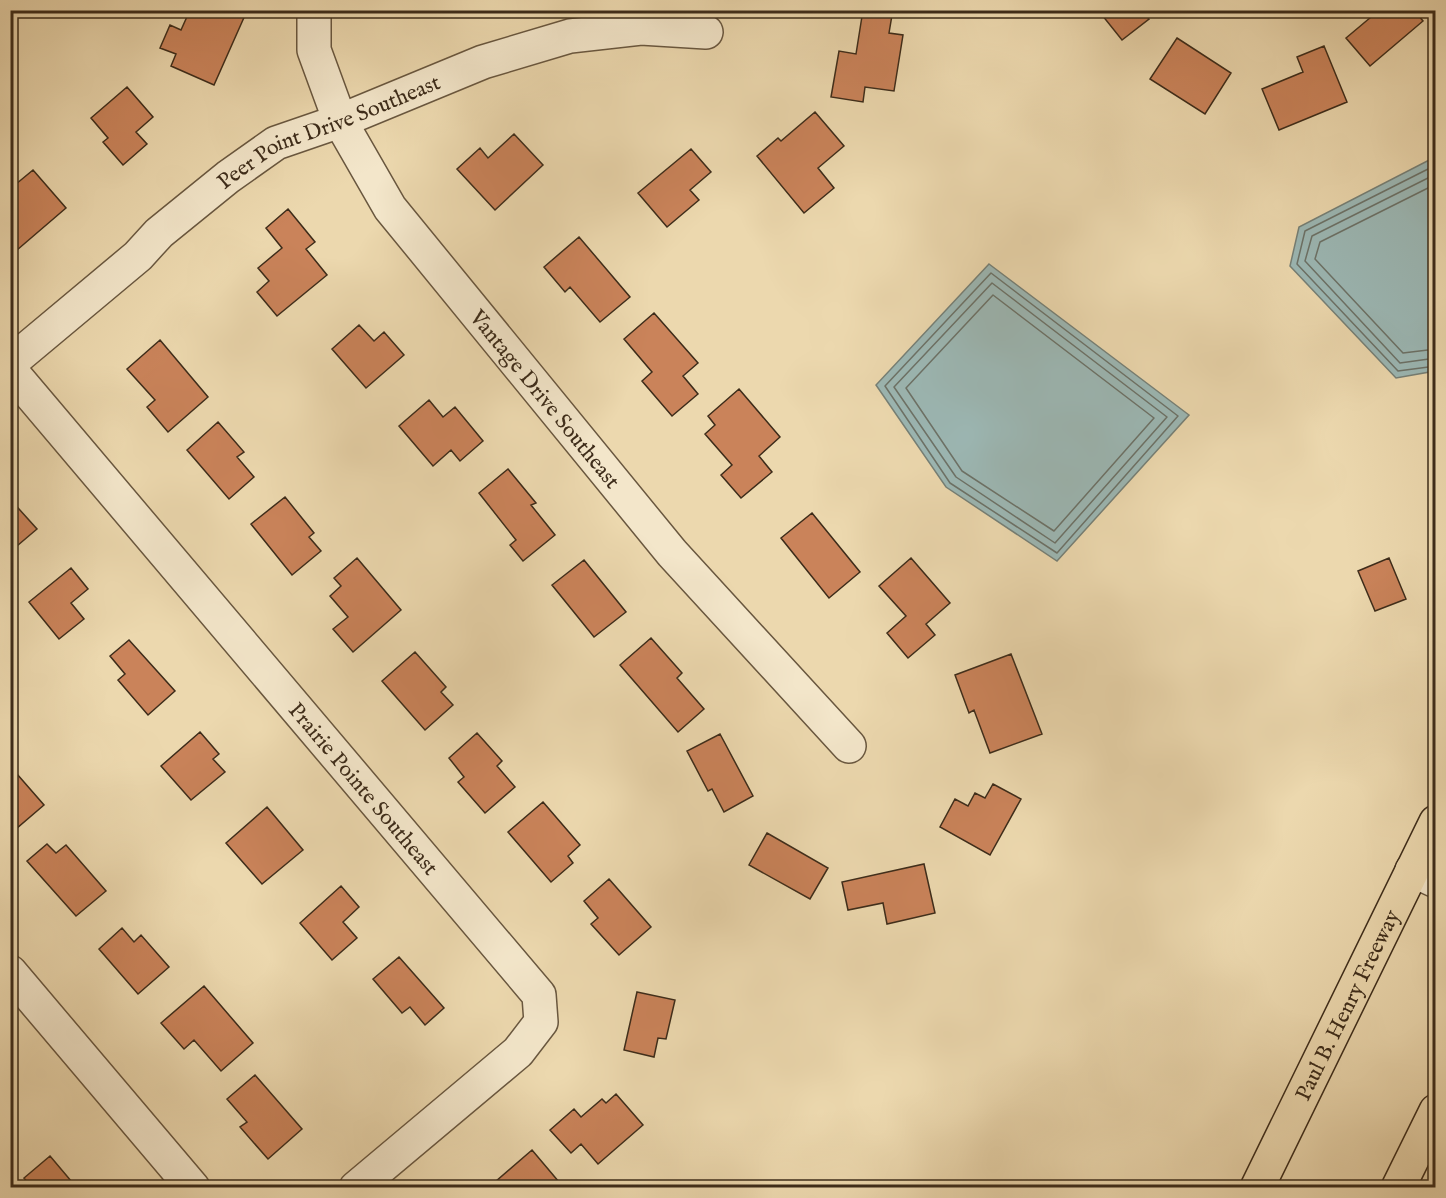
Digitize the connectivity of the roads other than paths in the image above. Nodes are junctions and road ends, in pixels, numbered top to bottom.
1 (314, 10) edge
2 (706, 32) dead end
3 (339, 121) junction
4 (10, 363) edge
5 (10, 370) edge
6 (849, 746) dead end
7 (1436, 822) edge
8 (1424, 876) edge
9 (10, 972) edge
10 (1436, 1111) edge
11 (193, 1188) edge
12 (356, 1188) edge
13 (1257, 1188) edge
14 (1398, 1188) edge

1 - 3 street, Vantage Drive Southeast
2 - 3 street, Peer Point Drive Southeast
3 - 4 street, Peer Point Drive Southeast
3 - 6 street, Vantage Drive Southeast
5 - 12 street, Prairie Pointe Southeast
7 - 8 highway, Paul B. Henry Freeway
8 - 13 highway, Paul B. Henry Freeway
9 - 11 street
10 - 14 highway

